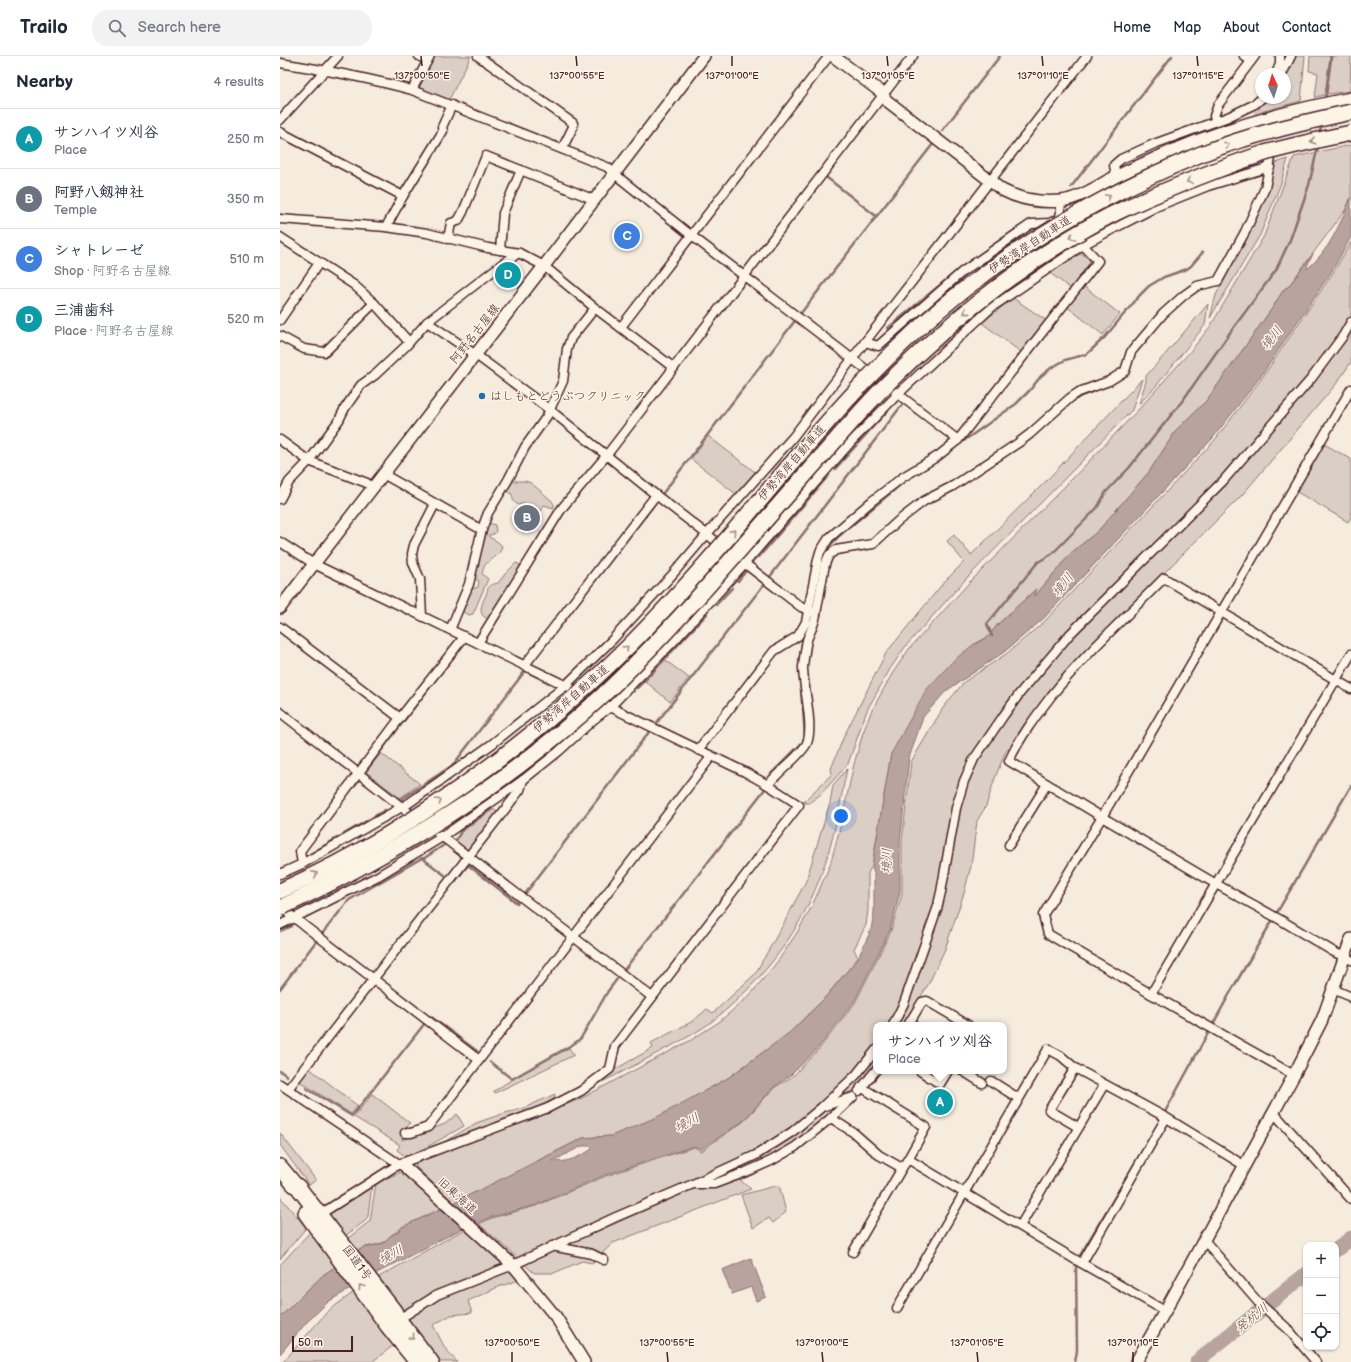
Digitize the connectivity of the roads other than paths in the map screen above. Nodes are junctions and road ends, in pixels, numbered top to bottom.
1 (338, 56) edge
2 (419, 56) edge
3 (478, 56) edge
4 (704, 56) edge
5 (829, 56) edge
6 (833, 56) edge
7 (913, 56) edge
8 (1087, 56) edge
9 (1280, 56) edge
10 (1291, 56) edge
11 (429, 58) edge
12 (1250, 58) edge
13 (280, 63) edge
14 (1278, 68) edge
15 (1285, 68) edge
16 (325, 70) junction
17 (412, 90) junction
18 (882, 95) junction
19 (1351, 98) edge
20 (1258, 104) edge
21 (452, 105) junction
22 (1351, 112) edge
23 (280, 120) edge
24 (1217, 120) junction
25 (280, 132) edge
26 (1351, 133) edge
27 (562, 149) junction
28 (1271, 158) tunnel mouth
29 (1270, 167) junction
30 (521, 170) junction
31 (615, 174) junction
32 (1116, 176) junction
33 (990, 180) junction
34 (403, 196) junction
35 (594, 201) junction
36 (1060, 201) junction
37 (280, 220) edge
38 (386, 227) junction
39 (692, 236) junction
40 (280, 237) edge
41 (448, 239) junction
42 (1083, 245) junction
43 (500, 250) junction
44 (519, 253) junction
45 (319, 263) junction
46 (544, 266) junction
47 (744, 276) junction
48 (374, 303) junction
49 (595, 308) junction
50 (280, 320) edge
51 (427, 322) junction
52 (1351, 322) edge
53 (621, 327) junction
54 (280, 336) edge
55 (409, 342) junction
56 (865, 342) junction
57 (476, 355) junction
58 (853, 360) junction
59 (674, 368) junction
60 (1351, 389) edge
61 (898, 394) junction
62 (550, 410) junction
63 (280, 440) edge
64 (958, 440) junction
65 (606, 456) junction
66 (309, 461) junction
67 (383, 474) junction
68 (372, 488) junction
69 (656, 495) junction
70 (280, 499) edge
71 (435, 504) junction
72 (482, 530) junction
73 (707, 534) junction
74 (280, 542) edge
75 (745, 563) junction
76 (314, 564) junction
77 (280, 608) edge
78 (1221, 612) junction
79 (812, 613) junction
80 (422, 616) junction
81 (280, 627) edge
82 (450, 630) junction
83 (464, 636) junction
84 (478, 643) junction
85 (1351, 654) edge
86 (524, 666) junction
87 (1336, 680) junction
88 (565, 686) junction
89 (1351, 689) edge
90 (610, 706) junction
91 (280, 712) edge
92 (400, 718) junction
93 (698, 750) junction
94 (711, 757) junction
95 (359, 773) junction
96 (523, 780) junction
97 (1047, 784) junction
98 (768, 785) junction
99 (402, 807) junction
100 (1102, 818) junction
101 (442, 837) junction
102 (1009, 845) dead end
103 (468, 857) junction
104 (302, 864) junction
105 (280, 874) edge
106 (1216, 884) junction
107 (280, 891) edge
108 (280, 908) edge
109 (296, 918) junction
110 (280, 925) edge
111 (574, 938) junction
112 (1351, 939) edge
113 (1348, 958) edge
114 (373, 978) junction
115 (1333, 989) junction
116 (1151, 994) junction
117 (652, 997) junction
118 (1351, 998) edge
119 (894, 1022) edge
120 (910, 1022) edge
121 (963, 1022) edge
122 (873, 1054) edge
123 (479, 1060) junction
124 (1075, 1068) junction
125 (873, 1073) edge
126 (925, 1074) edge
127 (946, 1074) edge
128 (968, 1074) edge
129 (1294, 1075) junction
130 (991, 1082) dead end
131 (982, 1083) dead end
132 (280, 1084) edge
133 (1104, 1085) junction
134 (861, 1087) junction
135 (288, 1090) junction
136 (854, 1097) junction
137 (1018, 1098) junction
138 (822, 1107) junction
139 (1274, 1113) junction
140 (1163, 1116) junction
141 (831, 1118) junction
142 (1078, 1127) junction
143 (405, 1133) dead end
144 (280, 1154) edge
145 (908, 1159) junction
146 (280, 1166) edge
147 (1245, 1166) junction
148 (403, 1167) junction
149 (902, 1168) junction
150 (280, 1179) edge
151 (693, 1184) junction
152 (298, 1187) junction
153 (964, 1192) junction
154 (1351, 1199) edge
155 (322, 1223) junction
156 (1020, 1226) junction
157 (1204, 1240) junction
158 (552, 1246) junction
159 (853, 1252) dead end
160 (604, 1260) dead end
161 (1079, 1262) junction
162 (511, 1263) junction
163 (897, 1308) dead end
164 (1165, 1310) junction
165 (391, 1319) junction
166 (416, 1362) edge
167 (431, 1362) edge
168 (584, 1362) edge
169 (1136, 1362) edge
170 (1316, 1362) edge

1 - 16 street
2 - 11 street
3 - 27 street
4 - 31 street, 阿野名古屋線
5 - 39 street
6 - 18 street
7 - 18 street
8 - 33 street
9 - 14 street
10 - 15 street
11 - 17 street
12 - 24 street
13 - 16 street
16 - 17 street
16 - 23 street
17 - 21 street
18 - 33 street
18 - 47 street
19 - 32 street
20 - 24 street
21 - 27 street
21 - 34 street
107 -> 22 highway, 伊勢湾岸自動車道, bridge
24 - 32 street
25 - 34 street
26 -> 108 highway, 伊勢湾岸自動車道, bridge
27 - 31 street
28 - 29 street
29 - 42 street
29 - 79 street
30 - 35 street
30 - 41 street
30 - 43 street
31 - 35 street, 阿野名古屋線
31 - 39 street
32 - 36 street
33 - 36 street
33 - 56 street
34 - 38 street
35 - 46 street, 阿野名古屋線
36 - 56 street
37 - 38 street
38 - 41 street
39 - 47 street
39 - 53 street
40 - 45 street
41 - 43 street
42 - 61 street
42 - 64 street
43 - 44 street
44 - 46 street
44 - 51 street
45 - 48 street
45 - 50 street
46 - 49 street
46 - 57 street, 阿野名古屋線
47 - 58 street
47 - 59 street
48 - 54 street
48 - 55 street
49 - 53 street
49 - 62 street
51 - 55 street
51 - 57 street
52 - 119 street
53 - 59 street
55 - 66 street
56 - 58 street
57 - 62 street
57 - 67 street, 阿野名古屋線
58 - 61 street
58 - 73 street
59 - 65 street
60 - 78 street
61 - 64 street
61 - 75 street
62 - 65 street
62 - 72 street
63 - 66 street
64 - 79 street
65 - 69 street
65 - 84 street
66 - 68 street
66 - 70 street
67 - 68 street, 阿野名古屋線
67 - 71 street
68 - 76 street, 阿野名古屋線
69 - 73 street
69 - 86 street
71 - 72 street
71 - 80 street
72 - 82 street
73 - 75 street
73 - 88 street
74 - 76 street
75 - 79 street
75 - 90 street
76 - 77 street, 阿野名古屋線
76 - 80 street
78 - 87 street
78 - 97 street
78 - 100 street
79 - 93 street
79 - 98 street
80 - 82 street
81 - 92 street
82 - 83 street
83 - 84 street
83 - 92 street
84 - 86 street
85 - 87 street
86 - 88 street
87 - 89 street
87 - 106 street
88 - 90 street
88 - 99 street
90 - 93 street
90 - 96 street
91 - 95 street
92 - 95 street
93 - 94 street
94 - 98 street
94 - 111 street
95 - 99 street
95 - 104 street
96 - 101 street
96 - 103 street
97 - 100 street
97 - 102 street
98 - 117 street
99 - 101 street
99 - 104 street
100 - 106 street
100 - 116 street
101 - 103 street
101 - 109 street
103 - 111 street
103 - 114 street
104 - 105 street
106 - 113 street
106 - 116 street
108 - 109 street
109 - 110 street
109 - 114 street
111 - 117 street
111 - 123 street
112 - 113 street
113 - 115 street
114 - 123 street
114 - 135 street
115 - 118 street
115 - 129 street
116 - 129 street
117 - 148 street
120 - 121 street
122 - 138 street
123 - 143 street
124 - 133 street
124 - 137 street
124 - 142 street
125 - 134 street
126 - 127 street
128 - 131 street
129 - 139 street
130 - 137 street
132 - 135 street, 旧東海道
133 - 140 street
133 - 142 street
134 - 136 street
134 - 145 street
135 - 148 street, 旧東海道
136 - 138 street
136 - 141 street
137 - 153 street
138 - 151 street
139 - 147 street
139 - 154 street
140 - 147 street
140 - 161 street
141 - 149 street
141 - 151 street
142 - 156 street
144 - 152 highway
145 - 149 street
145 - 153 street
146 - 152 highway, 国道1号
147 - 157 street
148 - 155 street
148 - 162 street, 旧東海道
149 - 159 street
150 - 155 highway, 国道1号
151 - 158 street
152 - 155 highway, 国道1号
153 - 156 street
153 - 163 street
155 - 165 highway, 国道1号
156 - 161 street
157 - 164 street
157 - 170 street
158 - 160 street
158 - 162 street
161 - 164 street
162 - 165 street
162 - 168 street, 旧東海道
164 - 169 street
165 - 166 highway, 国道1号
165 -> 167 highway, 国道1号

